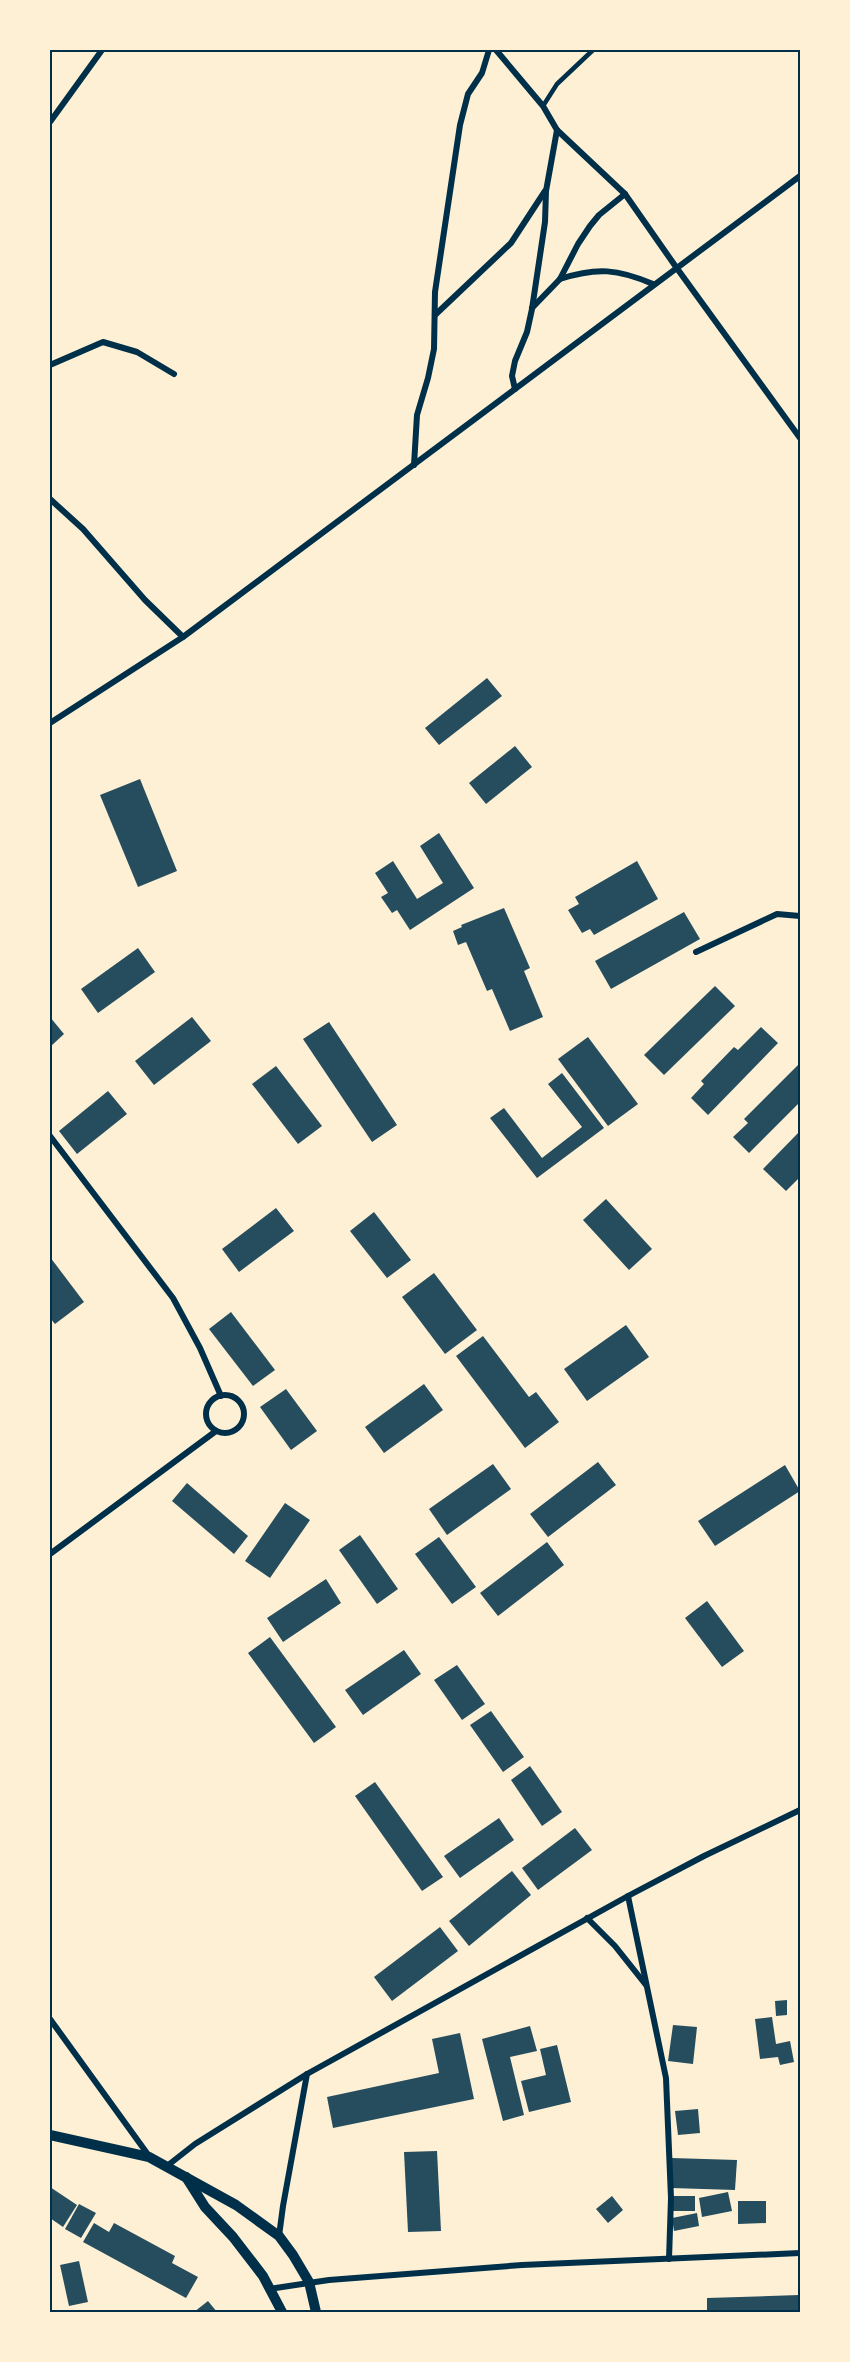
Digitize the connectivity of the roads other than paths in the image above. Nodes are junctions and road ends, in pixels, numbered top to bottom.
1 (102, 50) edge
2 (489, 50) edge
3 (496, 50) edge
4 (593, 50) edge
5 (543, 106) junction
6 (50, 122) edge
7 (557, 130) junction
8 (801, 176) edge
9 (546, 191) junction
10 (625, 194) junction
11 (676, 267) junction
12 (560, 279) junction
13 (653, 284) junction
14 (532, 309) junction
15 (435, 315) junction
16 (50, 365) edge
17 (174, 374) dead end
18 (515, 389) junction
19 (801, 438) edge
20 (414, 465) junction
21 (50, 499) edge
22 (183, 637) junction
23 (50, 723) edge
24 (801, 916) edge
25 (696, 952) dead end
26 (50, 1136) edge
27 (221, 1396) junction
28 (216, 1431) junction
29 (50, 1554) edge
30 (801, 1810) edge
31 (628, 1896) junction
32 (587, 1918) junction
33 (648, 1988) junction
34 (50, 2019) edge
35 (307, 2074) junction
36 (50, 2134) edge
37 (150, 2157) junction
38 (167, 2166) junction
39 (184, 2174) junction
40 (279, 2236) junction
41 (801, 2253) edge
42 (669, 2259) junction
43 (309, 2282) junction
44 (269, 2289) junction
45 (282, 2313) edge
46 (316, 2313) edge

1 - 6 street
2 - 15 street
3 - 5 street
4 - 5 lane
5 - 7 street
7 - 9 street
7 - 10 street
8 - 11 street
9 - 14 street
9 - 15 street
10 - 11 street
10 - 12 street
11 - 13 street
11 - 19 street
12 - 13 street
12 - 14 street
13 - 18 street
14 - 18 street
15 - 20 street
16 - 17 street
18 - 20 street
20 - 22 street
21 - 22 street
22 - 23 street
24 - 25 street
26 - 27 street
27 - 28 street
27 - 28 street
28 - 29 street
30 - 31 street
31 - 32 street
31 - 33 street
32 - 33 street
32 - 35 street
33 - 42 street
34 - 37 street
35 - 38 street
35 - 40 street
36 - 37 street
37 - 38 street
38 - 39 street
39 - 40 street
39 - 44 street
40 - 43 street
41 - 42 street
42 - 43 street
43 - 44 street
43 - 46 street
44 - 45 street

